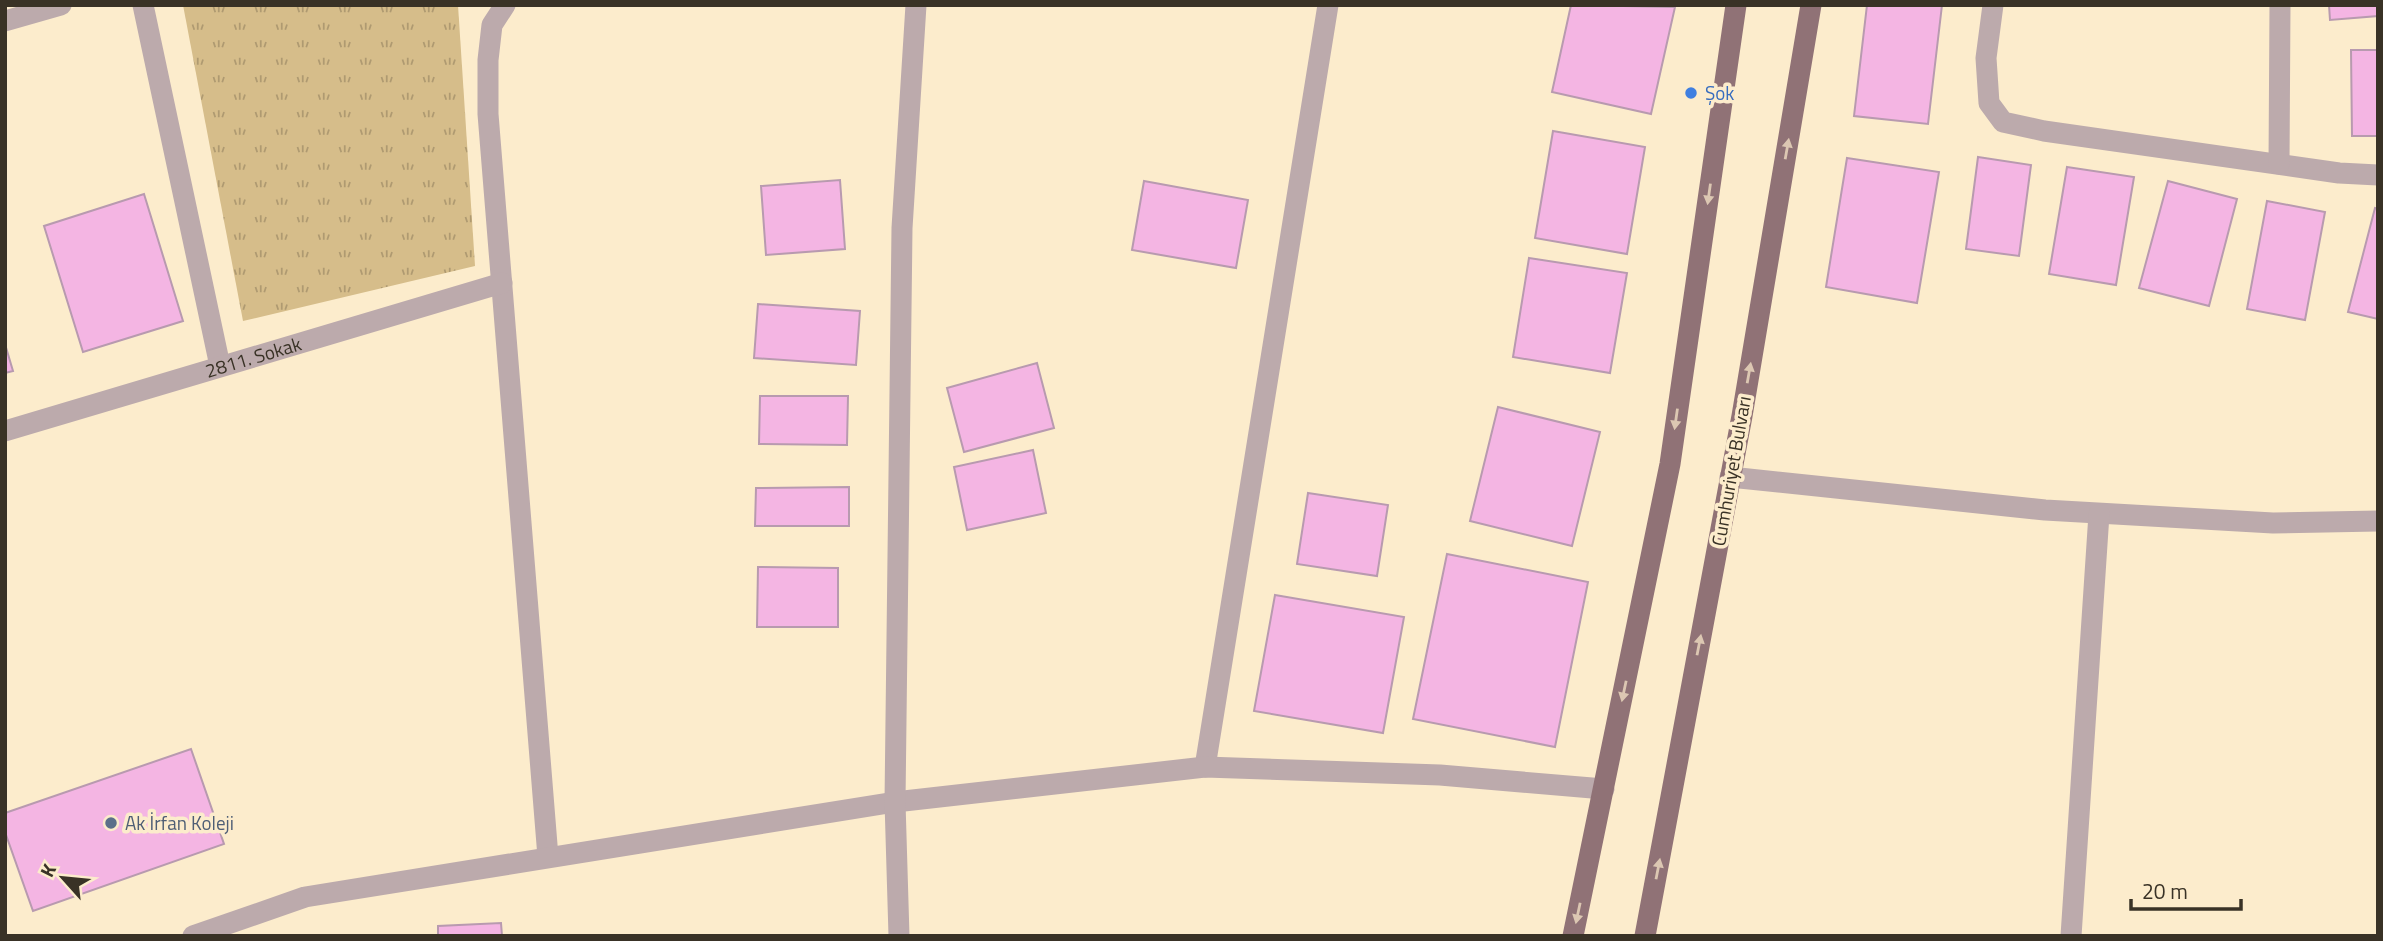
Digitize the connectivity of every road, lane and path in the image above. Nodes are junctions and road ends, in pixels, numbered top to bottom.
1 (61, 5) edge
2 (143, 5) edge
3 (505, 5) edge
4 (916, 5) edge
5 (1328, 5) edge
6 (1736, 5) edge
7 (1811, 5) edge
8 (1993, 5) edge
9 (2280, 5) edge
10 (5, 21) edge
11 (2280, 164) junction
12 (2378, 175) edge
13 (502, 283) junction
14 (220, 366) junction
15 (5, 431) edge
16 (1730, 477) junction
17 (2099, 514) junction
18 (2378, 521) edge
19 (1205, 767) junction
20 (1604, 789) junction
21 (895, 802) junction
22 (548, 857) junction
23 (192, 936) edge
24 (899, 936) edge
25 (1573, 936) edge
26 (1645, 936) edge
27 (2071, 936) edge

1 - 10 street
2 - 14 street
3 - 13 street
4 - 21 street
5 - 19 street
6 -> 20 main road
16 -> 7 main road, Cumhuriyet Bulvarı
8 - 11 street
9 - 11 street
11 - 12 street
13 - 14 street, 2811. Sokak
13 - 22 street
14 - 15 street, 2811. Sokak
16 - 17 street
26 -> 16 main road, Cumhuriyet Bulvarı
17 - 18 street
17 - 27 street
19 - 20 street
19 - 21 street
20 -> 25 main road
21 - 22 street
21 - 24 street
22 - 23 street

